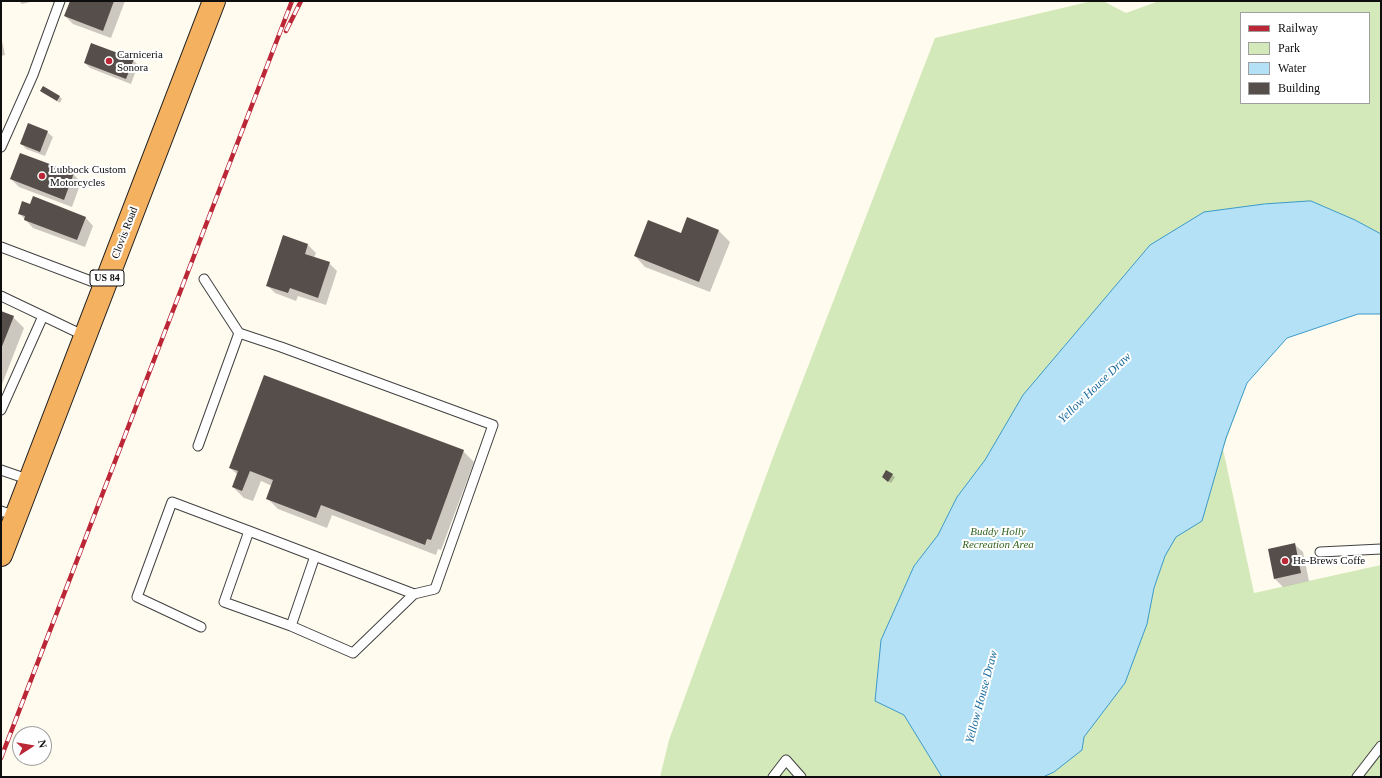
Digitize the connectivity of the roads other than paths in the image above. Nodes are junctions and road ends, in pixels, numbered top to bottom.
1 (60, 1) edge
2 (214, 1) edge
3 (1, 147) edge
4 (1, 247) edge
5 (204, 279) dead end
6 (104, 286) junction
7 (1, 296) edge
8 (43, 316) junction
9 (238, 333) junction
10 (85, 336) junction
11 (1, 410) edge
12 (198, 446) dead end
13 (1, 470) edge
14 (30, 480) junction
15 (8, 514) edge
16 (249, 531) junction
17 (1381, 549) edge
18 (1320, 552) dead end
19 (1, 555) edge
20 (315, 556) junction
21 (414, 594) junction
22 (291, 626) junction
23 (201, 627) dead end
24 (1381, 746) edge
25 (773, 777) edge
26 (801, 777) edge
27 (1357, 777) edge

1 - 3 lane
2 - 6 highway, Clovis Road / US 84
4 - 6 lane
5 - 9 lane
6 - 10 highway, Clovis Road / US 84
7 - 8 lane
8 - 10 lane
8 - 11 lane
9 - 12 lane
9 - 21 lane
10 - 14 highway, Clovis Road / US 84
13 - 14 lane
14 - 15 highway, Clovis Road / US 84
15 - 19 highway, Clovis Road / US 84
16 - 20 lane
16 - 22 lane
16 - 23 lane
17 - 18 lane
20 - 21 lane
20 - 22 lane
21 - 22 lane
24 - 27 lane
25 - 26 lane

